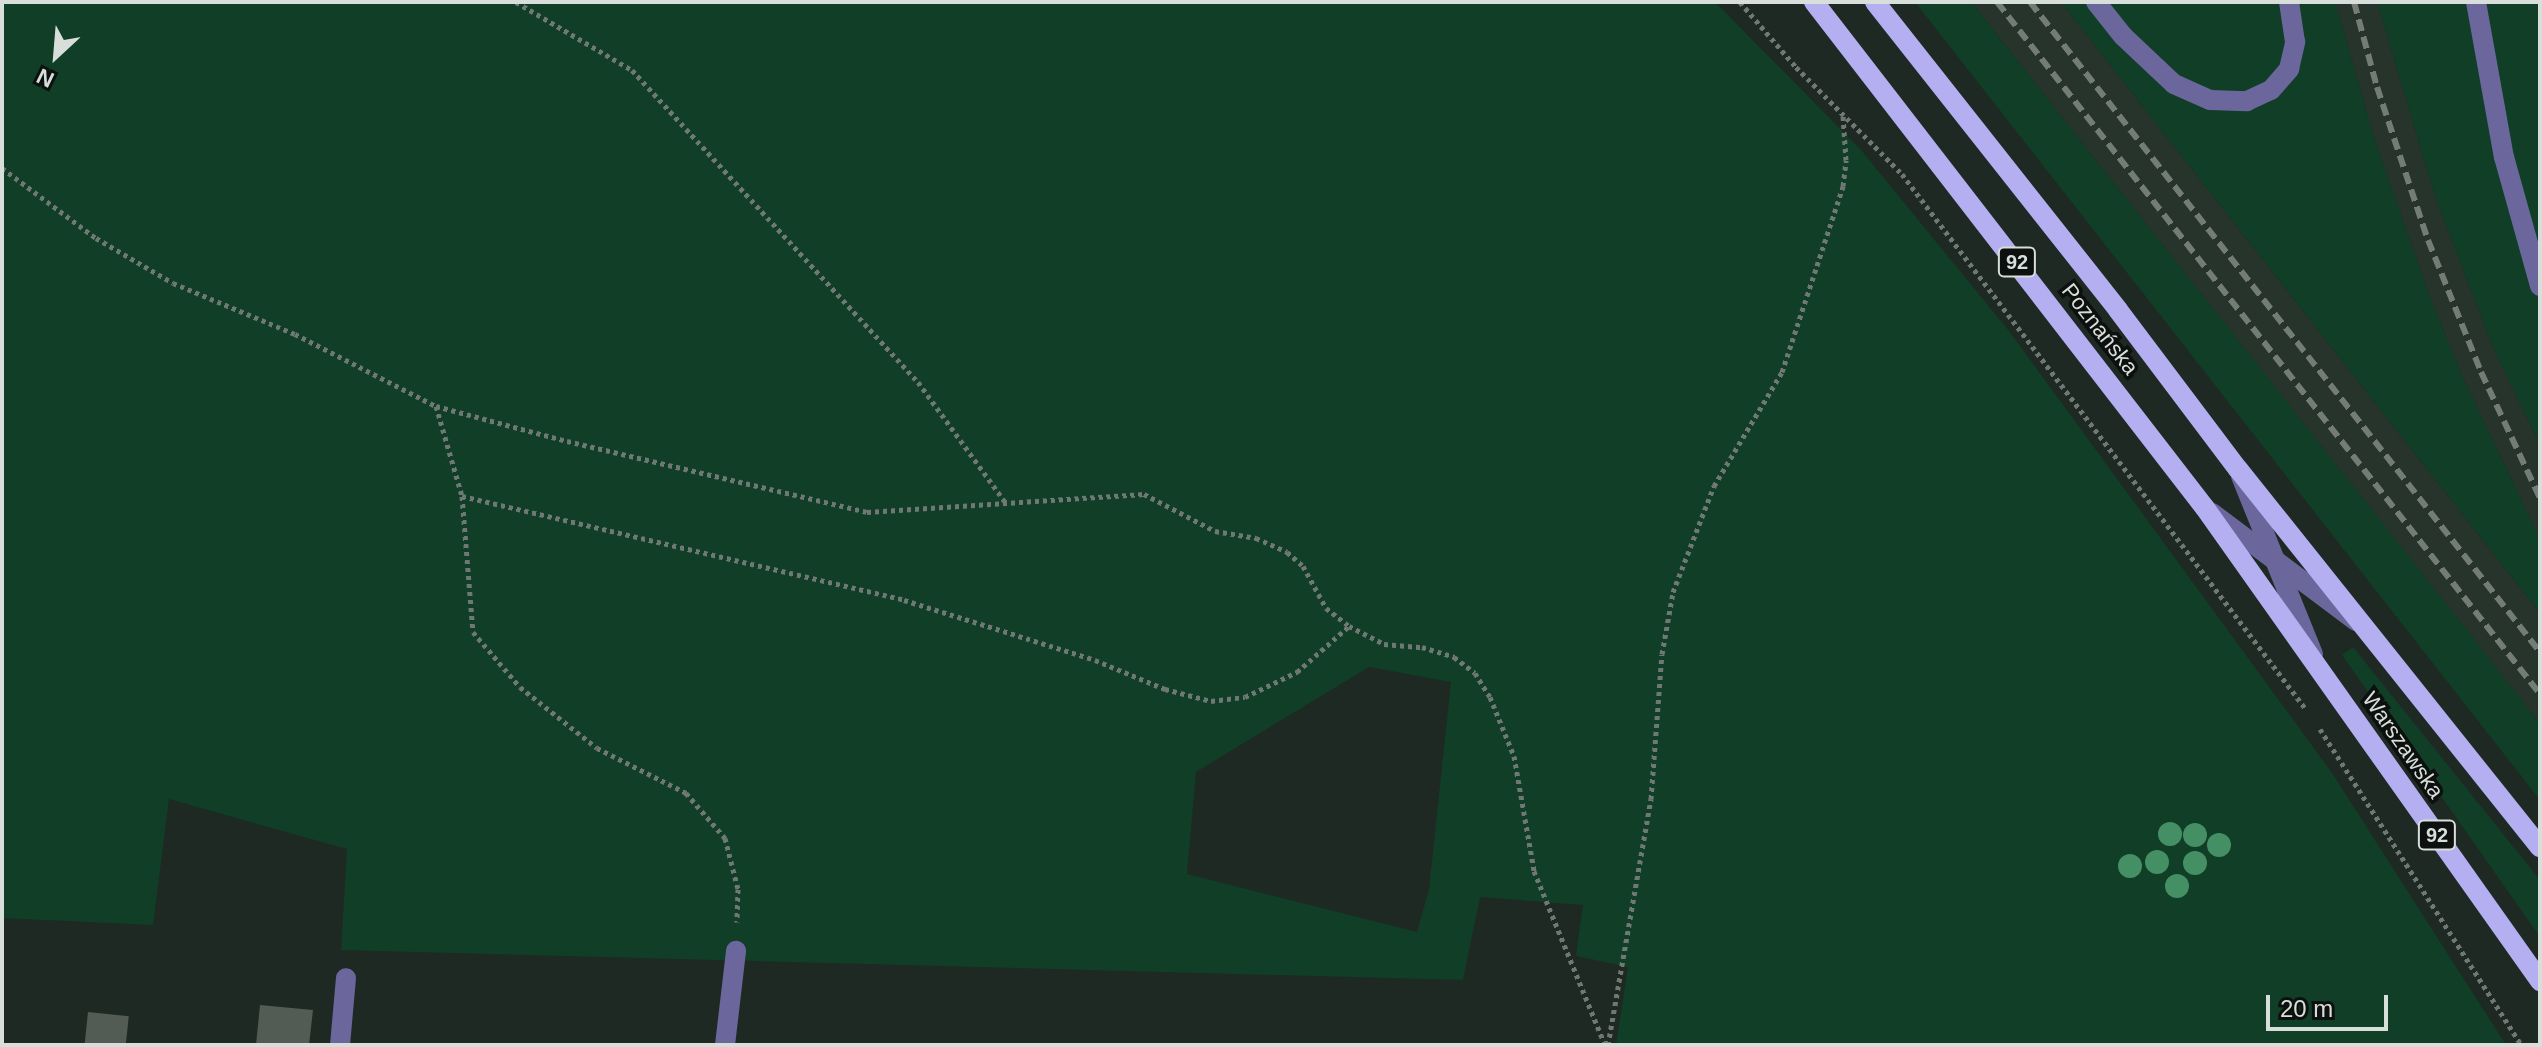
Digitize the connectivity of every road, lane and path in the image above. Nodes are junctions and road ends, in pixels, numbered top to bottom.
1 (516, 2) edge
2 (1740, 2) edge
3 (1814, 2) edge
4 (1875, 2) edge
5 (2096, 2) edge
6 (2289, 2) edge
7 (2476, 2) edge
8 (1842, 114) junction
9 (2, 168) edge
10 (2539, 276) edge
11 (436, 406) junction
12 (2238, 469) junction
13 (462, 496) junction
14 (1006, 503) junction
15 (2205, 508) junction
16 (2276, 562) junction
17 (1349, 626) junction
18 (2370, 631) junction
19 (2388, 655) joint
20 (2317, 664) junction
21 (2338, 694) joint
22 (2306, 709) dead end
23 (2315, 722) dead end
24 (2540, 847) edge
25 (736, 951) joint
26 (346, 978) dead end
27 (2540, 981) edge
28 (340, 1045) edge
29 (725, 1045) edge
30 (1606, 1045) edge
31 (2521, 1045) edge

1 - 14 path
2 - 8 path
3 - 15 main road, Poznańska / 92
4 - 12 main road, Poznańska / 92
5 - 6 street
7 - 10 street
8 - 22 path
8 - 30 path
9 - 11 path
11 - 13 path
11 - 14 path
12 - 16 street
12 - 18 main road, Poznańska / 92
13 - 17 path
13 - 25 path
14 - 17 path
15 - 16 street
15 - 20 main road, Poznańska / 92
16 - 18 street
16 - 20 street
17 - 30 path
18 - 19 main road, Poznańska / 92
19 - 24 main road, Warszawska / 92
20 - 21 main road, Poznańska / 92
21 - 27 main road, Warszawska / 92
23 - 31 path
25 - 29 street
26 - 28 street

